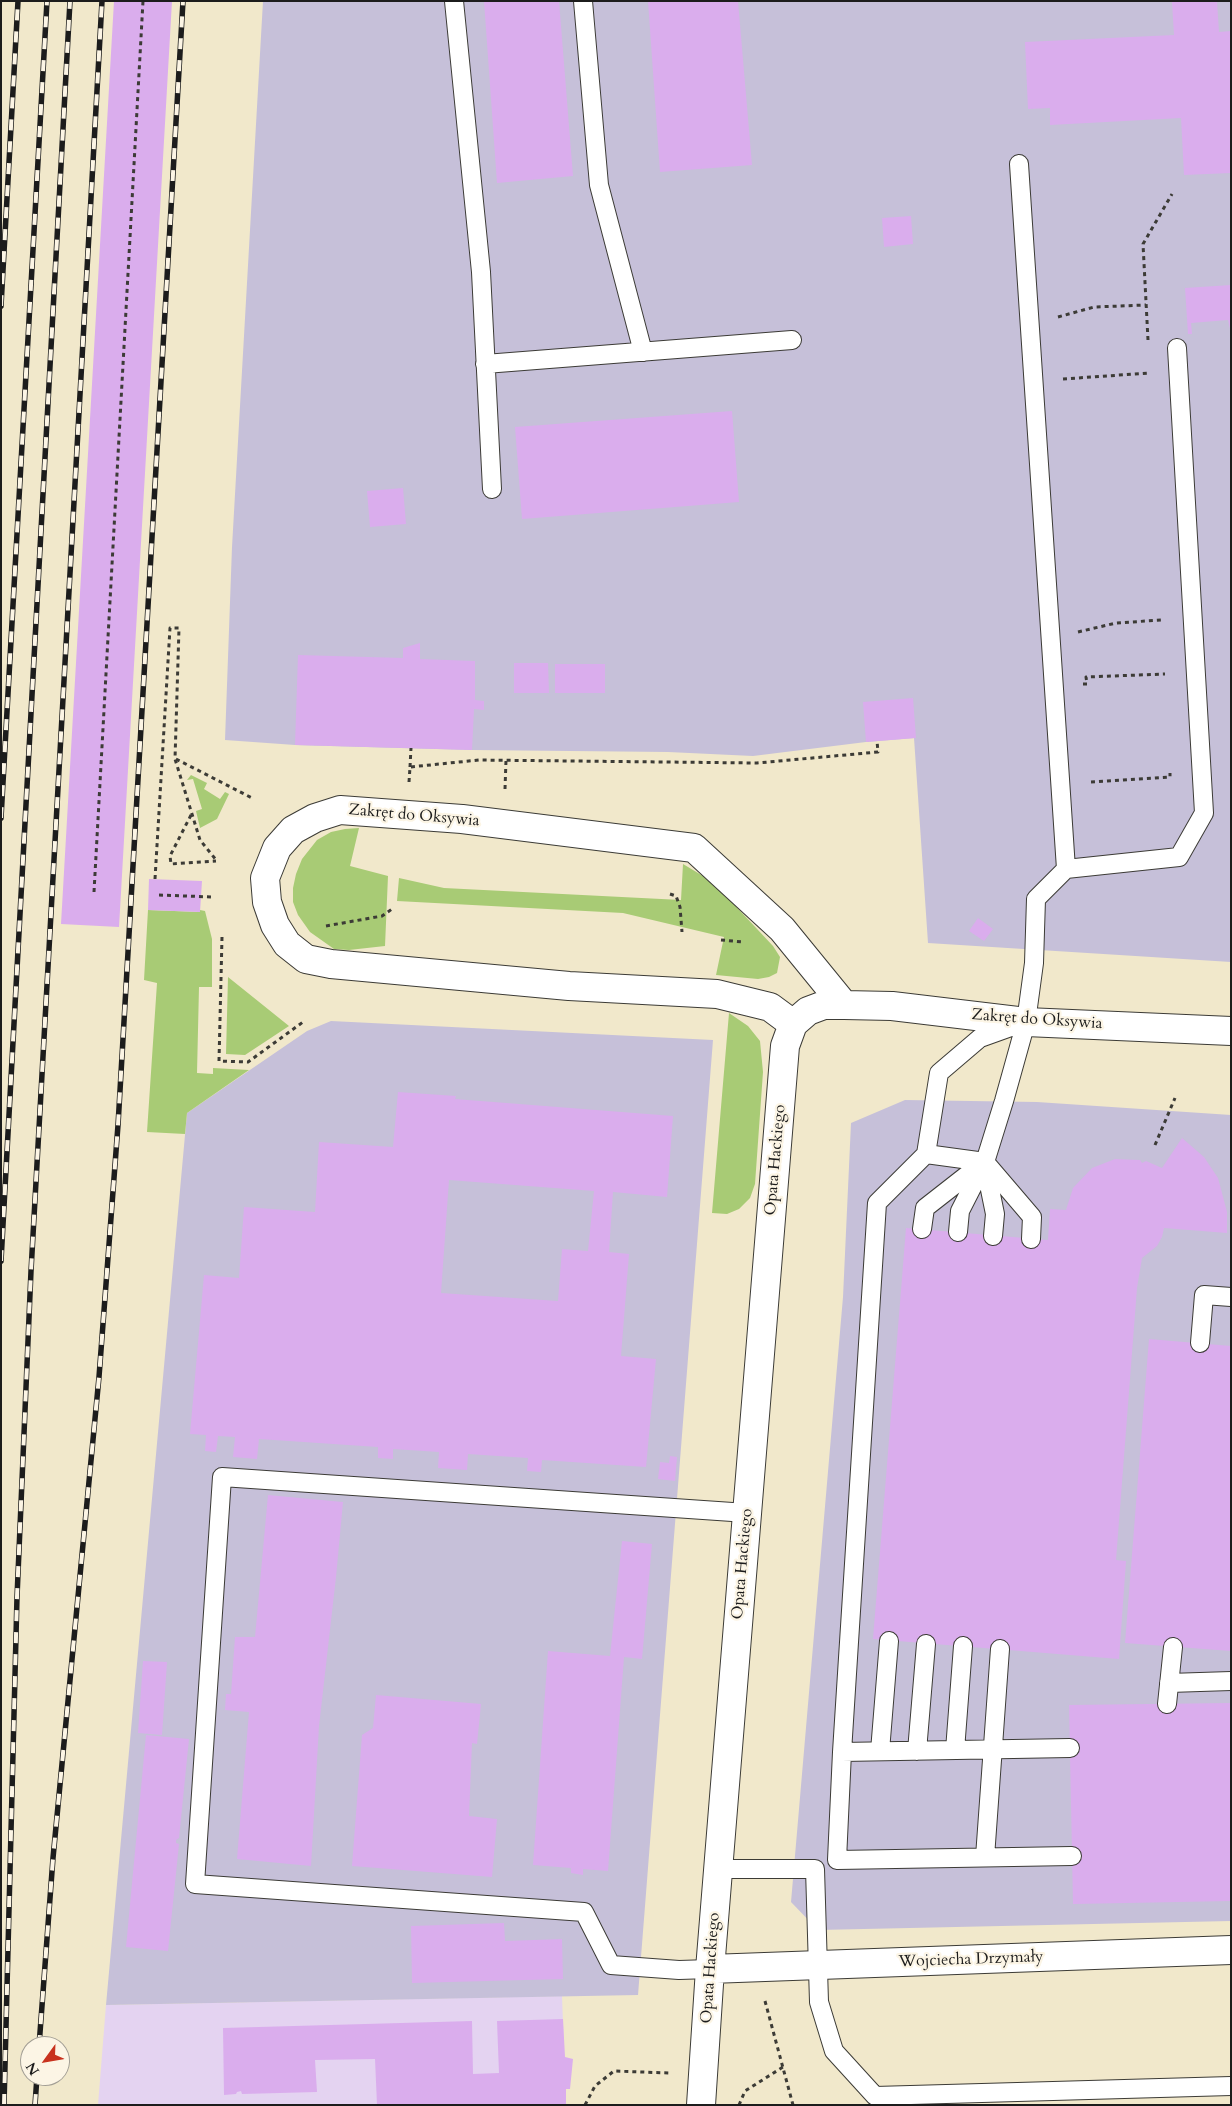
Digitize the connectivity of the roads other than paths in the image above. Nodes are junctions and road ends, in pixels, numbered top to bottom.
1 (454, 1) edge
2 (583, 1) edge
3 (1019, 164) dead end
4 (792, 340) dead end
5 (1177, 348) dead end
6 (643, 352) junction
7 (485, 364) junction
8 (492, 489) dead end
9 (1066, 869) junction
10 (844, 1006) junction
11 (1026, 1022) junction
12 (793, 1024) junction
13 (1231, 1031) edge
14 (926, 1154) junction
15 (985, 1162) junction
16 (922, 1229) dead end
17 (958, 1232) dead end
18 (993, 1236) dead end
19 (1031, 1239) dead end
20 (1231, 1297) edge
21 (1200, 1344) dead end
22 (748, 1513) junction
23 (889, 1640) dead end
24 (926, 1644) dead end
25 (963, 1646) dead end
26 (1173, 1647) dead end
27 (1000, 1649) dead end
28 (1231, 1681) edge
29 (1170, 1683) junction
30 (1167, 1704) dead end
31 (1070, 1748) dead end
32 (992, 1749) junction
33 (955, 1750) junction
34 (880, 1751) junction
35 (917, 1751) junction
36 (842, 1752) junction
37 (1072, 1856) dead end
38 (985, 1857) junction
39 (837, 1860) junction
40 (719, 1869) junction
41 (815, 1869) junction
42 (1231, 1950) edge
43 (817, 1965) junction
44 (710, 1969) junction
45 (1231, 2086) edge
46 (701, 2105) edge

1 - 7 lane
2 - 6 lane
3 - 9 lane
4 - 6 lane
5 - 9 lane
6 - 7 lane
7 - 8 lane
9 - 11 lane
10 - 11 street, Zakręt do Oksywia
10 - 12 street, Zakręt do Oksywia
10 - 12 street, Zakręt do Oksywia
11 - 13 street, Zakręt do Oksywia
11 - 14 lane
11 - 15 lane
12 - 22 street, Opata Hackiego
14 - 15 lane
14 - 36 lane
15 - 16 lane
15 - 17 lane
15 - 18 lane
15 - 19 lane
20 - 21 lane
22 - 40 street, Opata Hackiego
22 - 44 lane
23 - 34 lane
24 - 35 lane
25 - 33 lane
26 - 29 lane
27 - 32 lane
28 - 29 lane
29 - 30 lane
31 - 32 lane
32 - 33 lane
32 - 38 lane
33 - 35 lane
34 - 35 lane
34 - 36 lane
36 - 39 lane
37 - 38 lane
38 - 39 lane
39 - 41 lane
40 - 41 lane
40 - 44 street, Opata Hackiego
41 - 43 lane
42 - 43 street, Wojciecha Drzymały
43 - 44 street, Wojciecha Drzymały
43 - 45 lane
44 - 46 street, Opata Hackiego

